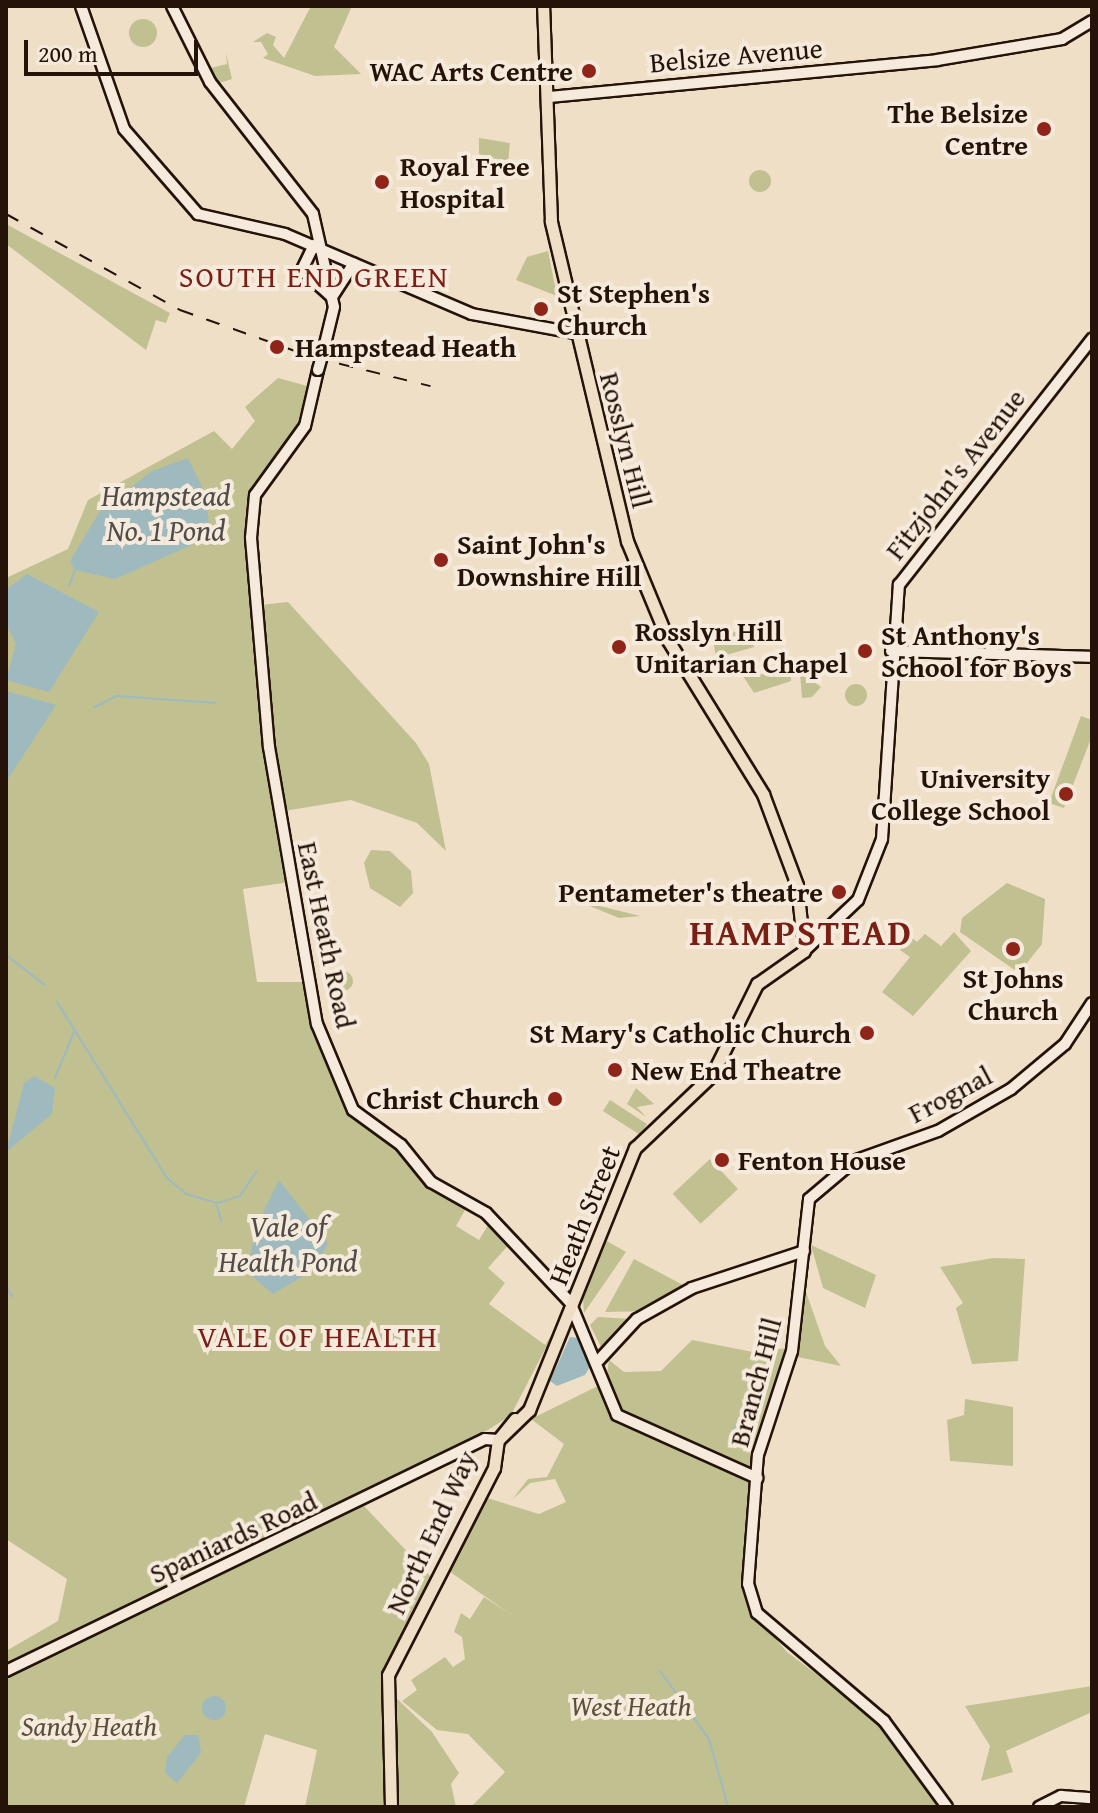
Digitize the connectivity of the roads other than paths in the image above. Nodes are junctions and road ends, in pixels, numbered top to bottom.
1 (81, 6) edge
2 (172, 6) edge
3 (543, 6) edge
4 (1092, 21) edge
5 (549, 97) junction
6 (315, 244) junction
7 (322, 252) junction
8 (354, 263) junction
9 (332, 297) junction
10 (575, 333) junction
11 (1092, 339) edge
12 (891, 651) junction
13 (1092, 657) edge
14 (886, 797) joint
15 (804, 951) junction
16 (1092, 1003) edge
17 (809, 1199) joint
18 (804, 1251) junction
19 (573, 1306) junction
20 (599, 1360) junction
21 (529, 1404) joint
22 (498, 1440) junction
23 (757, 1478) junction
24 (6, 1671) edge
25 (1092, 1798) edge
26 (391, 1807) edge
27 (947, 1807) edge
28 (1039, 1807) edge

1 - 6 street
2 - 6 street
3 - 5 main road, Rosslyn Hill
4 - 5 street, Belsize Avenue
5 - 10 main road, Rosslyn Hill
6 - 7 street
6 - 9 street
7 - 8 street
7 - 9 street
8 - 9 street
8 - 10 street
9 - 19 street, East Heath Road, bridge
10 - 15 main road, Rosslyn Hill
11 - 12 street, Fitzjohn's Avenue
12 - 13 street
12 - 14 street, Fitzjohn's Avenue
14 - 15 street, Heath Street
15 - 19 main road, Heath Street
16 - 17 street, Frognal
17 - 18 street, Branch Hill
18 - 20 street
18 - 23 street, Branch Hill
19 - 20 street, East Heath Road
19 - 21 main road, Heath Street
20 - 23 street, East Heath Road
21 - 22 main road, North End Way
22 - 24 street, Spaniards Road
22 - 26 main road, North End Way
23 - 27 street, Branch Hill
25 - 28 street

